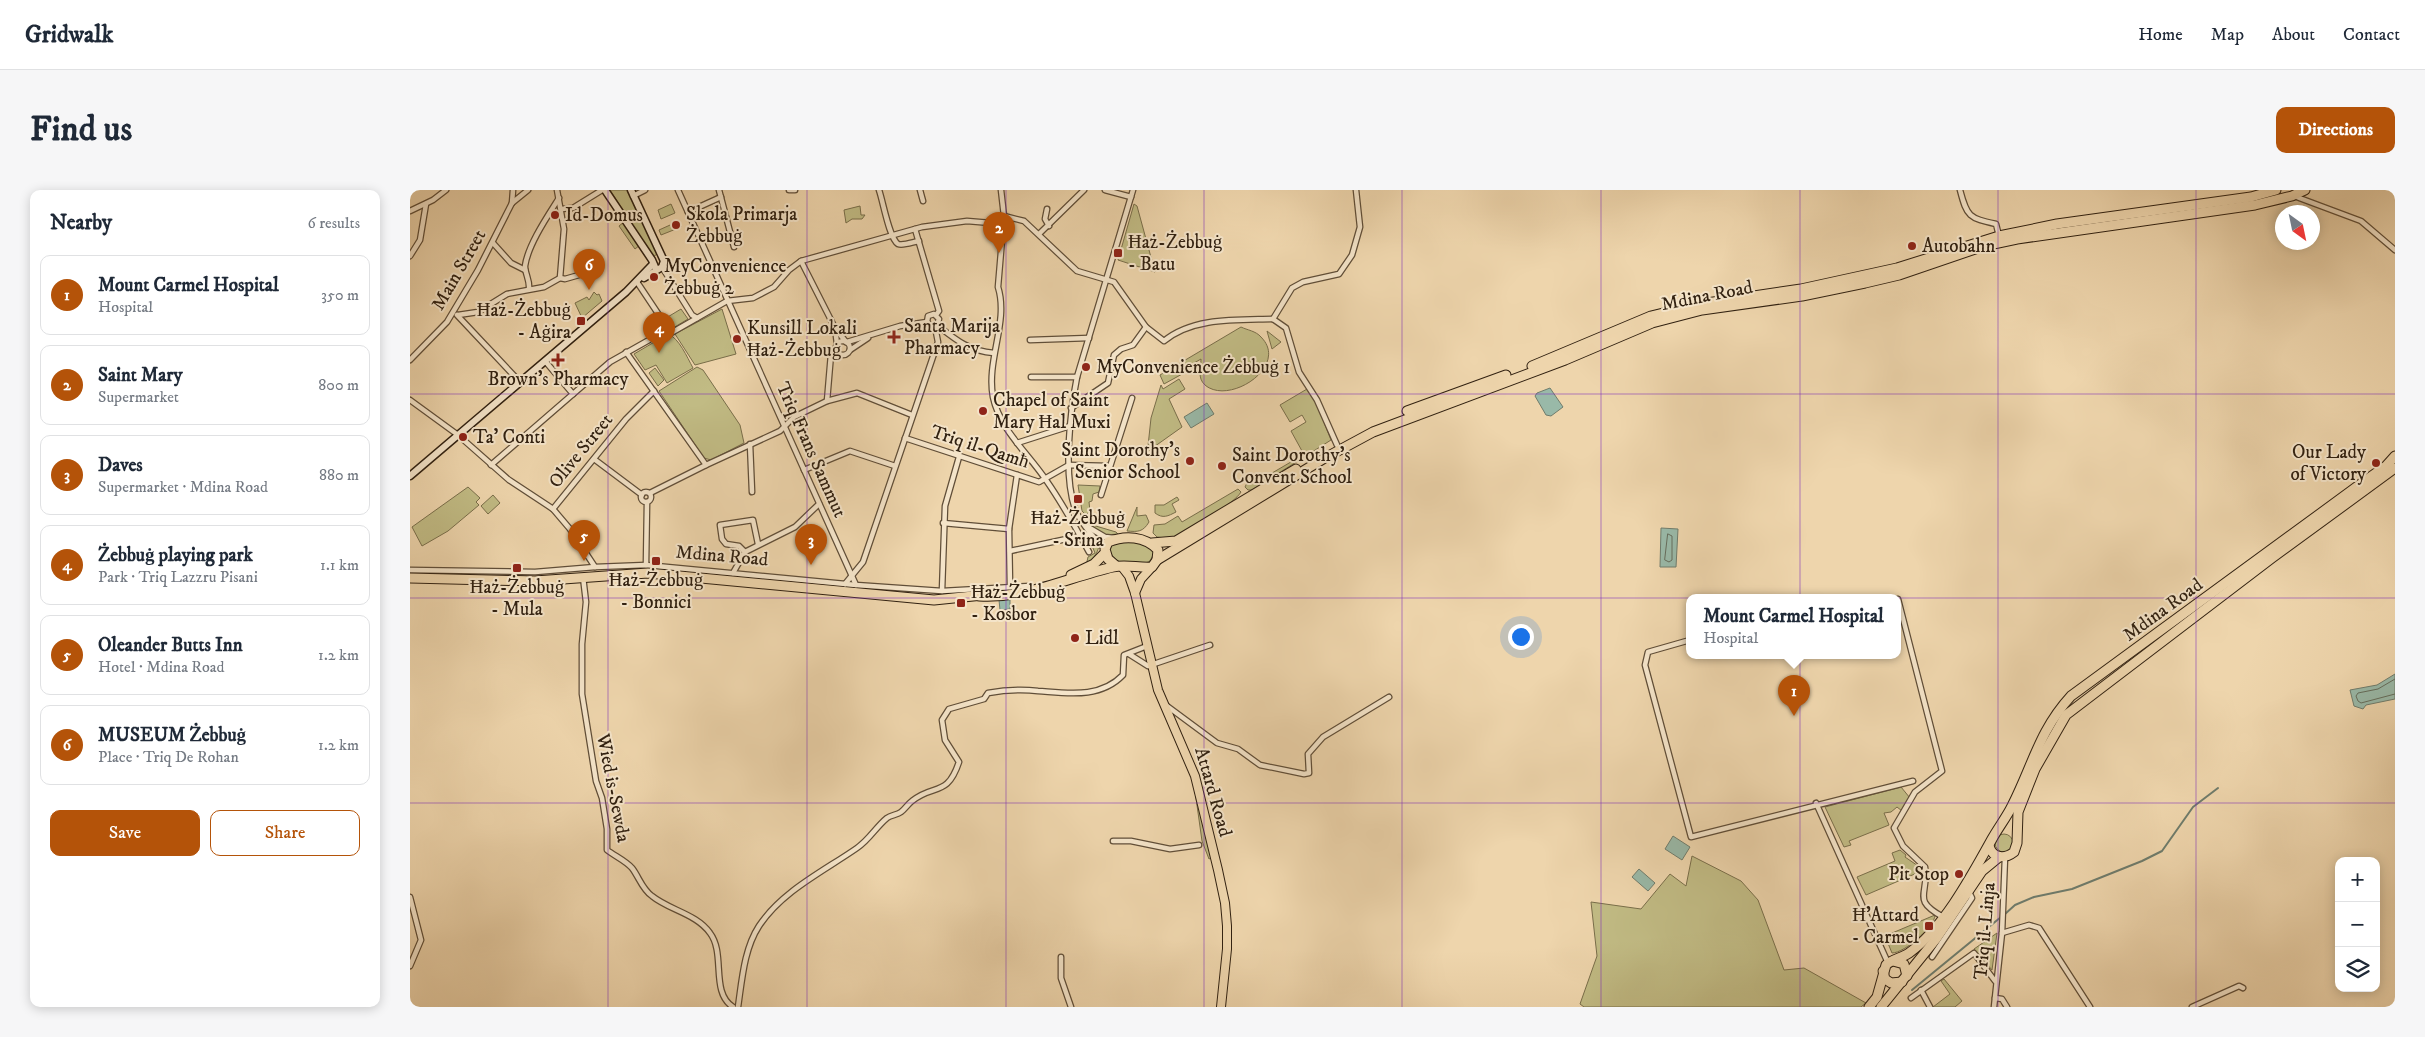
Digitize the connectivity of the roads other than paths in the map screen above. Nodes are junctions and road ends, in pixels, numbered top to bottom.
1 (446, 190) edge
2 (513, 190) edge
3 (528, 190) edge
4 (557, 190) edge
5 (604, 190) edge
6 (645, 190) edge
7 (678, 190) edge
8 (720, 190) edge
9 (789, 190) edge
10 (795, 190) edge
11 (880, 190) edge
12 (920, 190) edge
13 (1001, 190) edge
14 (1084, 190) edge
15 (1105, 190) edge
16 (1133, 190) edge
17 (1356, 190) edge
18 (1960, 190) edge
19 (2276, 190) edge
20 (2305, 190) edge
21 (632, 193) edge
22 (2292, 196) junction
23 (721, 197) junction
24 (1131, 197) junction
25 (559, 198) junction
26 (923, 201) dead end
27 (512, 203) junction
28 (426, 204) junction
29 (561, 209) junction
30 (1047, 209) dead end
31 (410, 211) edge
32 (688, 212) junction
33 (1004, 216) junction
34 (1003, 224) junction
35 (1049, 226) junction
36 (915, 230) junction
37 (1039, 234) junction
38 (892, 235) junction
39 (1999, 236) junction
40 (919, 242) junction
41 (493, 243) junction
42 (734, 247) dead end
43 (2395, 250) edge
44 (410, 256) edge
45 (662, 258) junction
46 (801, 261) junction
47 (656, 265) junction
48 (600, 268) dead end
49 (525, 270) junction
50 (560, 278) junction
51 (1106, 280) junction
52 (637, 282) junction
53 (529, 289) junction
54 (726, 301) junction
55 (456, 314) junction
56 (936, 315) junction
57 (697, 318) junction
58 (1273, 319) junction
59 (926, 322) junction
60 (936, 326) junction
61 (835, 328) junction
62 (1146, 328) junction
63 (871, 336) junction
64 (1089, 338) junction
65 (648, 340) dead end
66 (1030, 340) dead end
67 (847, 342) junction
68 (837, 346) junction
69 (850, 350) junction
70 (626, 352) junction
71 (994, 353) junction
72 (840, 354) junction
73 (410, 360) edge
74 (545, 361) junction
75 (831, 365) junction
76 (1031, 377) dead end
77 (1077, 377) junction
78 (520, 382) junction
79 (654, 391) junction
80 (573, 394) junction
81 (1132, 398) dead end
82 (410, 400) edge
83 (827, 401) junction
84 (1071, 408) junction
85 (912, 415) junction
86 (784, 426) junction
87 (1070, 426) junction
88 (458, 435) junction
89 (905, 438) junction
90 (1017, 443) junction
91 (750, 444) junction
92 (1337, 445) junction
93 (2395, 456) edge
94 (959, 457) junction
95 (594, 459) junction
96 (706, 464) junction
97 (491, 465) junction
98 (1069, 465) junction
99 (895, 466) junction
100 (1109, 466) junction
101 (804, 470) junction
102 (2394, 470) edge
103 (1017, 475) junction
104 (410, 476) edge
105 (1046, 479) junction
106 (752, 492) dead end
107 (642, 494) junction
108 (650, 494) junction
109 (1101, 495) dead end
110 (647, 502) junction
111 (819, 504) junction
112 (553, 509) junction
113 (943, 523) junction
114 (1086, 526) junction
115 (1009, 529) junction
116 (1090, 534) junction
117 (1080, 536) junction
118 (1118, 538) junction
119 (1152, 543) junction
120 (758, 544) junction
121 (1010, 550) junction
122 (1105, 551) junction
123 (745, 552) junction
124 (1089, 552) dead end
125 (1154, 563) junction
126 (646, 565) junction
127 (595, 566) junction
128 (1119, 566) junction
129 (410, 570) edge
130 (733, 573) junction
131 (852, 576) junction
132 (583, 577) junction
133 (410, 578) edge
134 (845, 584) junction
135 (856, 585) junction
136 (1010, 586) junction
137 (1030, 586) junction
138 (942, 591) junction
139 (1135, 593) junction
140 (979, 596) junction
141 (1901, 611) edge
142 (1686, 641) edge
143 (1147, 646) junction
144 (1210, 646) dead end
145 (1129, 654) junction
146 (1151, 666) junction
147 (1389, 697) dead end
148 (1164, 703) junction
149 (1913, 780) dead end
150 (1817, 804) junction
151 (1999, 830) junction
152 (2017, 838) junction
153 (1113, 841) dead end
154 (1199, 845) dead end
155 (1990, 846) junction
156 (2002, 857) junction
157 (410, 897) edge
158 (1943, 917) junction
159 (2002, 933) junction
160 (1940, 939) junction
161 (1061, 957) dead end
162 (1932, 957) dead end
163 (1891, 962) junction
164 (410, 966) edge
165 (1883, 971) junction
166 (1904, 979) junction
167 (1996, 980) junction
168 (2243, 988) dead end
169 (1921, 990) junction
170 (1911, 998) dead end
171 (1995, 998) junction
172 (2200, 1006) edge
173 (733, 1007) edge
174 (738, 1007) edge
175 (1072, 1007) edge
176 (1220, 1007) edge
177 (1869, 1007) edge
178 (1881, 1007) edge
179 (1930, 1007) edge
180 (1994, 1007) edge
181 (2006, 1007) edge
182 (2090, 1007) edge
183 (2192, 1007) edge

1 - 28 street
2 - 27 street
3 - 27 street, Main Street
4 - 25 street
5 - 29 street
5 - 47 street
6 - 21 street
7 - 32 street, Triq Frans Sammut
8 - 23 street
9 - 10 street
11 - 38 street
12 - 26 street
13 - 33 street
14 - 35 street
15 - 24 street
16 - 24 street
17 - 58 street
18 - 39 street
19 - 39 highway, Mdina Road
20 - 22 highway, Mdina Road
21 - 45 street
22 - 43 street
22 - 125 highway, Mdina Road
23 - 32 street
23 - 42 street
24 - 51 street
25 - 29 street
25 - 49 street
27 - 41 street, Main Street
28 - 31 street
28 - 44 street
29 - 50 street
30 - 35 street
32 - 54 street, Triq Frans Sammut
33 - 34 street
33 - 37 street
34 - 36 street
34 - 71 street
35 - 37 street
36 - 38 street
36 - 40 street
37 - 51 street
38 - 40 street
38 - 46 street
39 - 92 highway, Mdina Road
40 - 56 street
41 - 49 street
41 - 55 street, Main Street
45 - 47 street
45 - 47 street
46 - 54 street
46 - 61 street
47 - 52 street
47 - 57 street
48 - 50 street
49 - 53 street
50 - 53 street
51 - 62 street
51 - 64 street
52 - 57 street
52 - 74 street
53 - 55 street
54 - 57 street
54 - 86 street, Triq Frans Sammut
55 - 73 street, Main Street
55 - 78 street
56 - 59 street
56 - 60 street
58 - 62 street
58 - 92 street
59 - 60 street
59 - 63 street
60 - 71 street
60 - 85 street
61 - 67 street
61 - 68 street
62 - 84 street
63 - 67 street
63 - 69 street
64 - 66 street
64 - 77 street
65 - 70 street
67 - 68 street
67 - 69 street
68 - 72 street
68 - 75 street
69 - 72 street
70 - 79 street
70 - 80 street
71 - 90 street
72 - 75 street
74 - 78 street
74 - 80 street
75 - 83 street
76 - 77 street
77 - 84 street
78 - 88 street
79 - 95 street, Olive Street
79 - 96 street
80 - 97 street
81 - 100 street
82 - 88 street
83 - 85 street
83 - 86 street
84 - 87 street
85 - 89 street
86 - 91 street
86 - 101 street, Triq Frans Sammut
87 - 90 street
87 - 98 street
88 - 97 street
88 - 104 street
89 - 94 street, Triq il-Qamħ
89 - 99 street
90 - 105 street
91 - 96 street
91 - 106 street
92 - 119 highway, Mdina Road
93 - 151 highway, Mdina Road
94 - 103 street, Triq il-Qamħ
94 - 113 street
95 - 107 street
95 - 112 street, Olive Street
96 - 108 street
97 - 112 street
98 - 100 street
98 - 105 street
98 - 114 street
99 - 101 street
99 - 131 street
100 - 109 street
101 - 111 street, Triq Frans Sammut
102 - 152 highway, Mdina Road
103 - 105 street, Triq il-Qamħ
103 - 115 street
105 - 117 street
107 - 108 street
107 - 110 street
108 - 110 street
110 - 126 street
111 - 120 street
111 - 131 street, Triq Frans Sammut
112 - 127 street
113 - 115 street
113 - 138 street
114 - 116 street
114 - 118 street
115 - 121 street
116 - 117 street
116 - 122 street
117 - 121 street
117 - 124 street
118 - 119 highway, Mdina Road
118 - 122 highway, Mdina Road
119 - 125 highway
120 - 123 street
120 - 123 street
121 - 136 street
122 - 128 highway
122 - 137 highway, Mdina Road
123 - 130 street
125 - 128 highway, Mdina Road
125 - 139 main road
126 - 127 street, Mdina Road
126 - 130 street, Mdina Road
127 - 129 street, Mdina Road
128 - 139 main road, Attard Road
128 - 140 highway, Mdina Road
130 - 134 street, Mdina Road
131 - 134 street
131 - 135 street, Triq Frans Sammut
132 - 133 highway, Mdina Road
132 - 140 highway, Mdina Road
132 - 173 street, Wied is-Sewda
134 - 135 street, Mdina Road
135 - 138 street, Mdina Road
136 - 137 street, Mdina Road
136 - 138 street, Mdina Road
137 - 140 highway, Mdina Road
139 - 143 main road, Attard Road
141 - 158 street
142 - 150 street
143 - 145 street
143 - 146 main road, Attard Road
144 - 146 street
145 - 146 street
145 - 174 street
146 - 148 main road, Attard Road
147 - 148 street
148 - 176 main road, Attard Road
149 - 150 street
150 - 163 street
151 - 152 highway
151 - 155 highway, Mdina Road
152 - 156 highway
153 - 154 street
155 - 156 highway
155 - 158 highway, Mdina Road
156 - 159 street, Triq il-Linja
156 - 160 highway
157 - 164 street
158 - 163 highway, Mdina Road
159 - 167 street, Triq il-Linja
159 - 182 street
160 - 162 street
160 - 166 highway
161 - 175 street
163 - 165 highway, Mdina Road
163 - 166 highway
165 - 166 highway
165 - 177 highway, Mdina Road
166 - 178 highway
167 - 169 street
167 - 171 street, Triq il-Linja
168 - 172 street
169 - 170 street
169 - 179 street
171 - 180 street, Triq il-Linja
171 - 181 street
172 - 183 street

